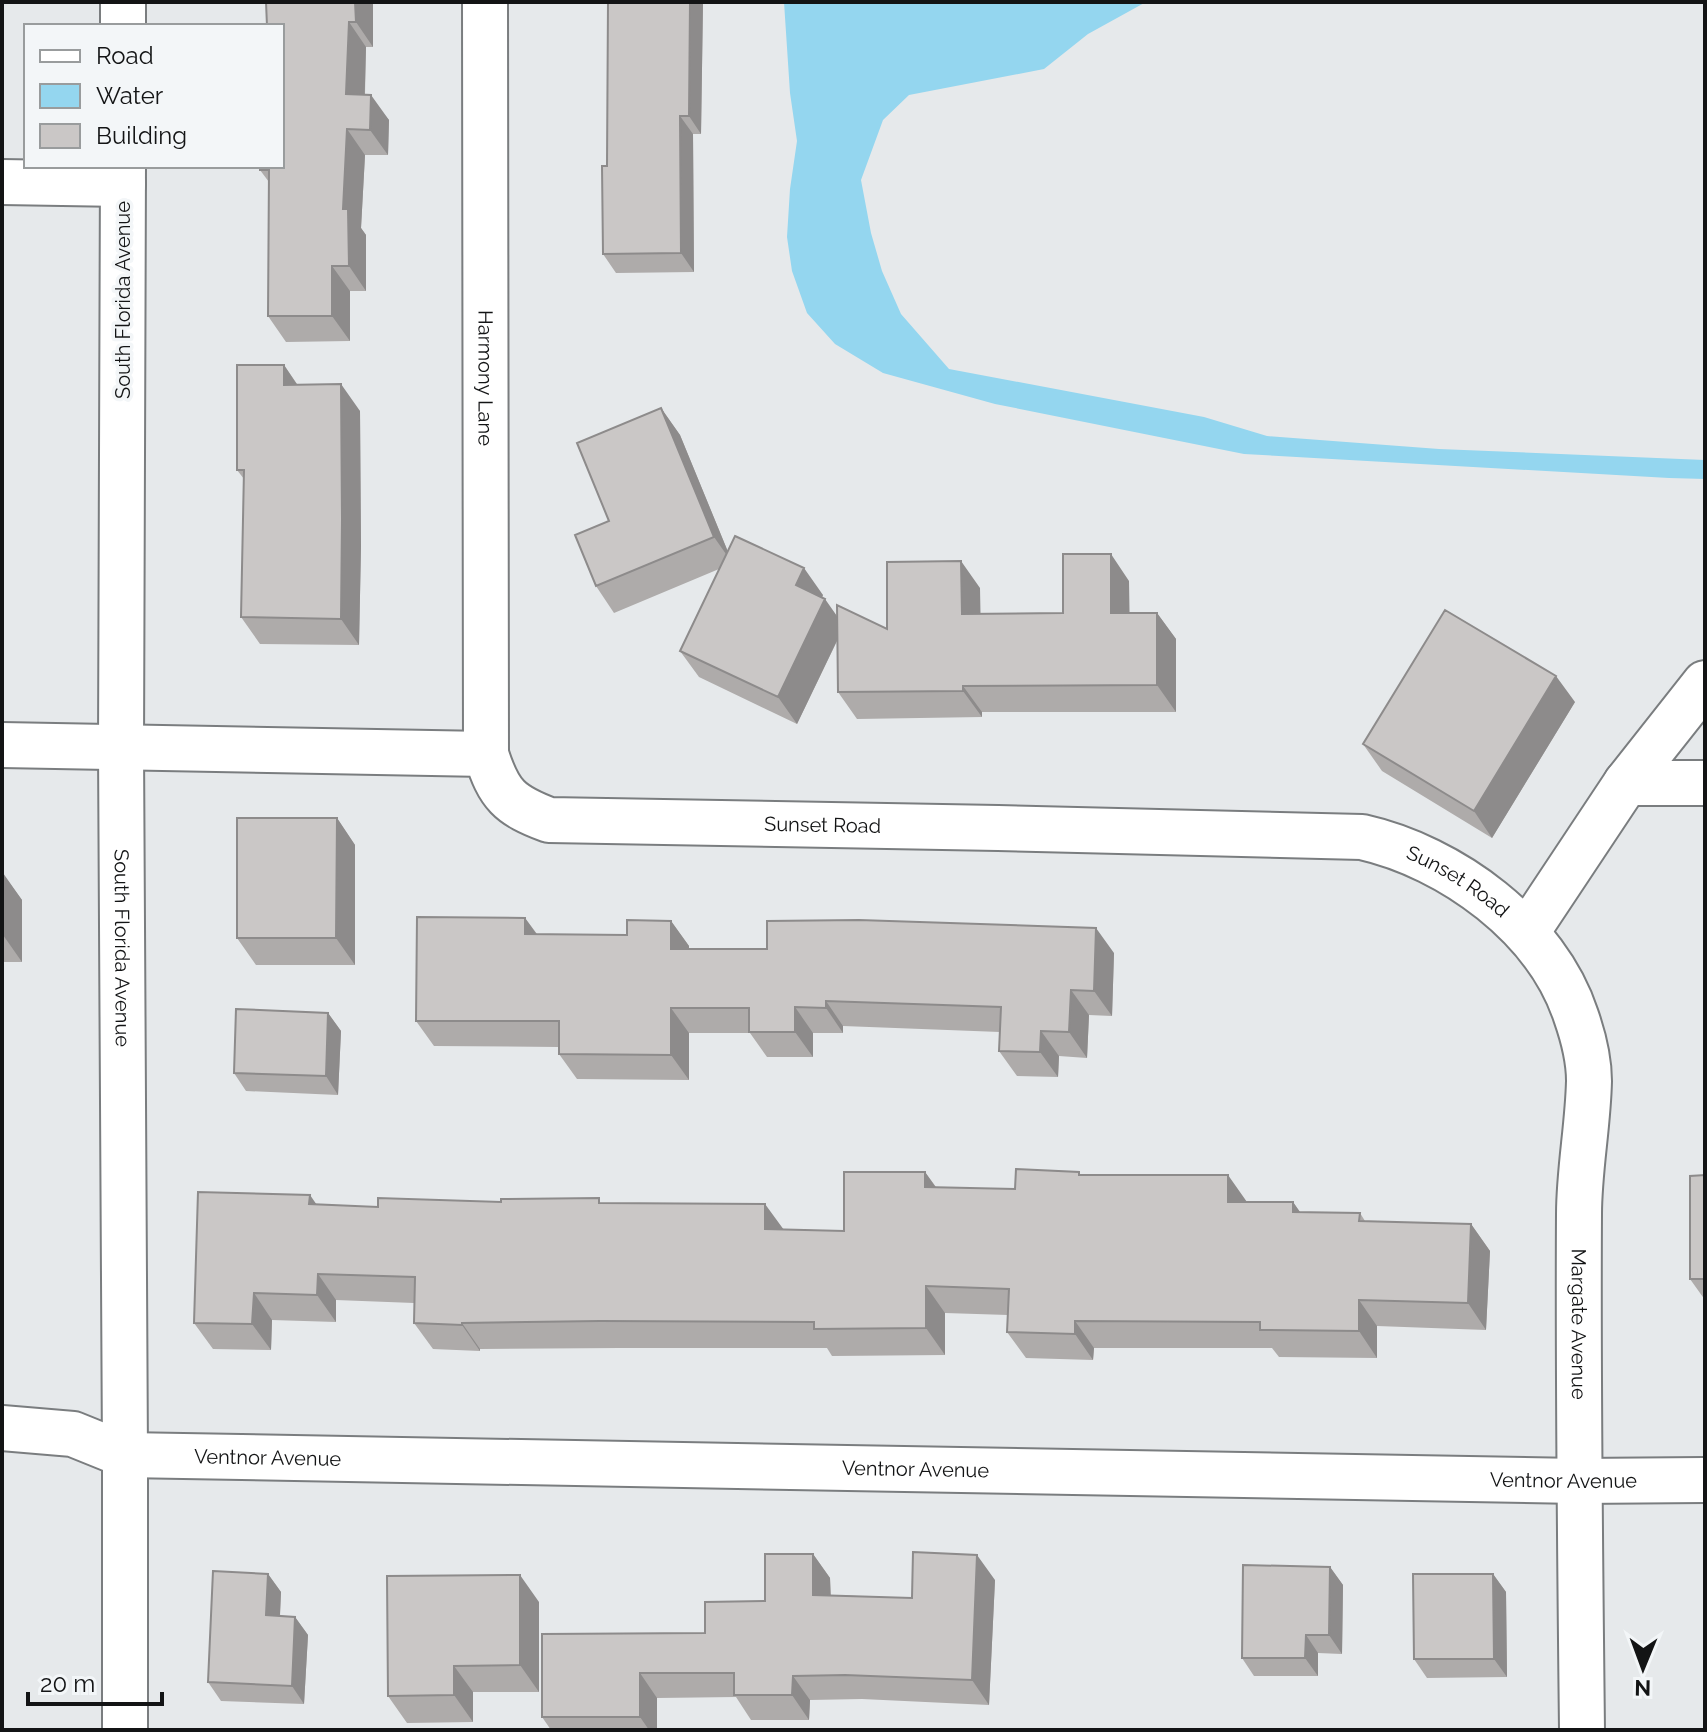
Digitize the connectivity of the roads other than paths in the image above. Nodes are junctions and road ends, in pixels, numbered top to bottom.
1 (123, 2) edge
2 (485, 2) edge
3 (123, 24) edge
4 (123, 175) edge
5 (2, 182) edge
6 (1705, 683) edge
7 (2, 745) edge
8 (121, 748) junction
9 (486, 754) junction
10 (1626, 783) junction
11 (1705, 783) edge
12 (1527, 932) junction
13 (2, 1428) edge
14 (125, 1455) junction
15 (1705, 1480) edge
16 (1578, 1481) junction
17 (125, 1730) edge
18 (1582, 1730) edge

1 - 3 street
2 - 9 street, Harmony Lane
4 - 5 street
4 - 8 street, South Florida Avenue
6 - 10 street
7 - 8 street
8 - 9 street
8 - 14 street, South Florida Avenue
9 - 12 street, Sunset Road
10 - 11 street
10 - 12 street
12 - 16 street, Margate Avenue
13 - 14 street
14 - 16 street, Ventnor Avenue
14 - 17 street, South Florida Avenue
15 - 16 street, Ventnor Avenue
16 - 18 street, Margate Avenue

